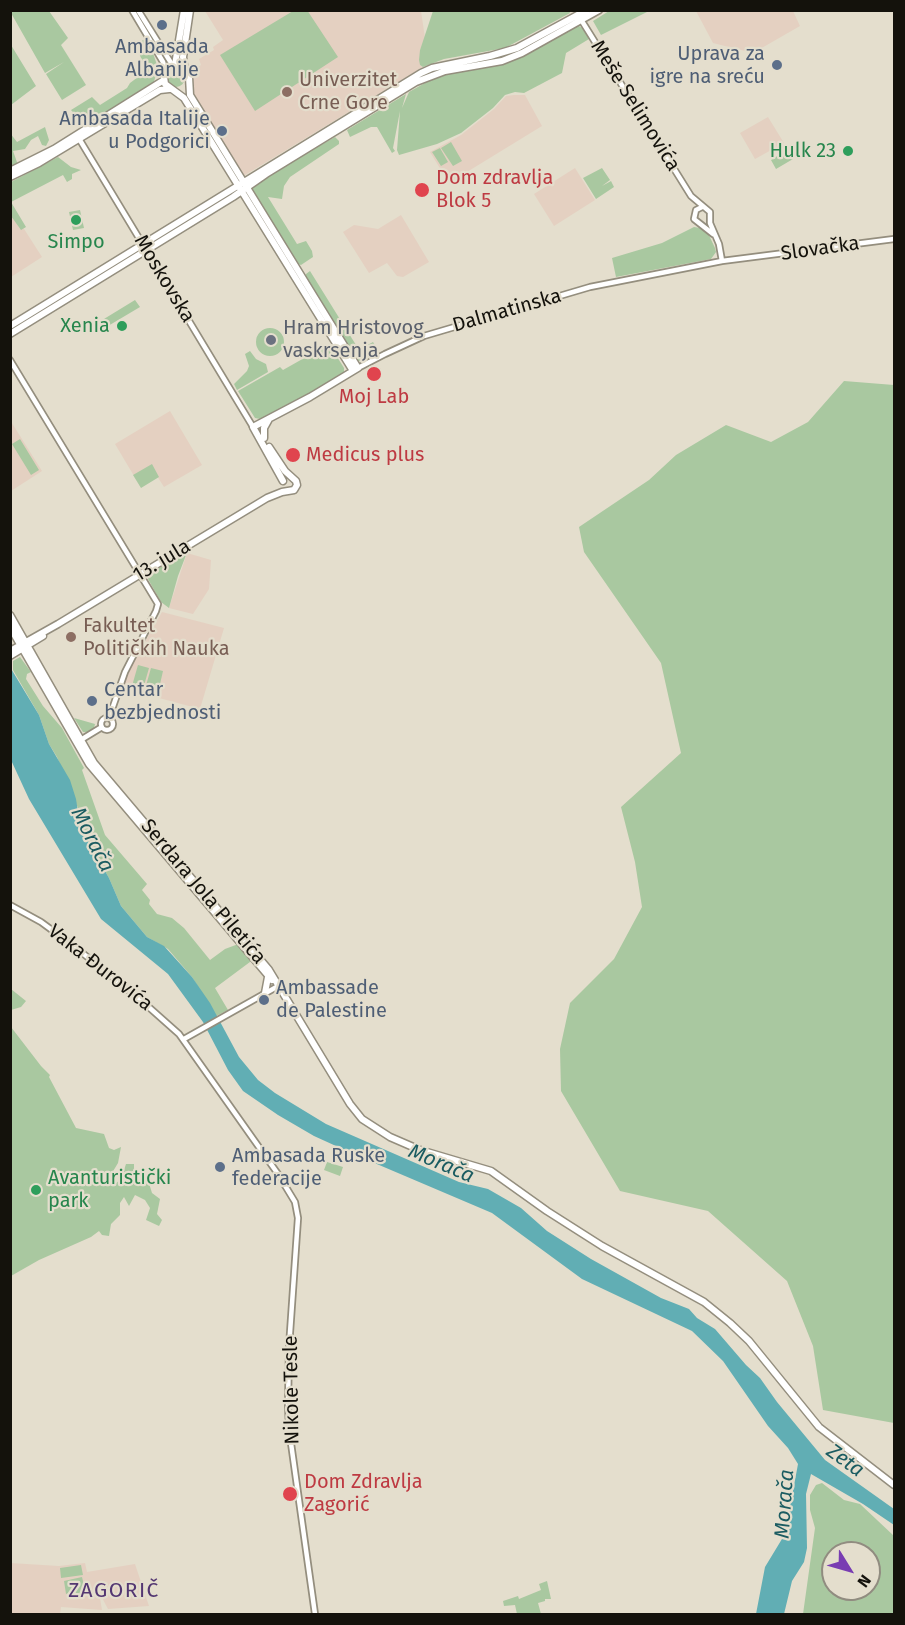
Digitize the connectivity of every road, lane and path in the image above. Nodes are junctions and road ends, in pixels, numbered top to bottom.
1 (132, 10) edge
2 (138, 10) edge
3 (184, 10) edge
4 (190, 10) edge
5 (587, 10) edge
6 (599, 10) edge
7 (580, 18) junction
8 (174, 66) junction
9 (185, 69) junction
10 (166, 71) junction
11 (164, 80) junction
12 (188, 84) junction
13 (173, 90) junction
14 (78, 137) junction
15 (10, 171) edge
16 (10, 177) edge
17 (243, 187) junction
18 (691, 196) junction
19 (702, 207) junction
20 (695, 212) junction
21 (710, 221) junction
22 (704, 225) junction
23 (714, 235) junction
24 (894, 239) edge
25 (145, 248) junction
26 (746, 259) joint
27 (722, 261) junction
28 (10, 327) edge
29 (10, 334) edge
30 (10, 360) edge
31 (355, 370) junction
32 (270, 418) junction
33 (254, 425) junction
34 (264, 438) junction
35 (285, 481) junction
36 (286, 491) junction
37 (267, 498) junction
38 (140, 573) junction
39 (10, 615) edge
40 (10, 627) edge
41 (24, 645) junction
42 (12, 652) edge
43 (109, 718) junction
44 (102, 727) junction
45 (79, 741) junction
46 (10, 904) edge
47 (269, 973) junction
48 (279, 987) junction
49 (265, 993) junction
50 (184, 1039) junction
51 (297, 1236) joint
52 (894, 1485) edge
53 (315, 1614) edge

1 - 10 street
2 - 8 street
3 - 8 main road
4 - 9 main road
5 - 7 main road
6 - 7 main road
7 - 17 main road
7 - 18 street, Meše Selimovića
8 - 9 main road
8 - 10 main road
9 - 12 main road
10 - 11 main road
11 - 13 main road
11 - 14 main road
12 - 13 main road
12 - 17 main road
13 - 14 main road
13 - 17 main road
14 - 15 main road
14 - 16 main road
14 - 25 street, Moskovska
17 - 25 main road
17 - 31 main road
18 - 19 street, Meše Selimovića
18 - 20 street, Meše Selimovića
19 - 20 street
19 - 21 street
20 - 22 street
21 - 22 street
21 - 23 street
22 - 23 street
23 - 27 street
24 - 26 street, Slovačka
25 - 28 main road
25 - 29 main road
25 - 33 street, Moskovska
26 - 27 street, Dalmatinska
27 - 31 street, Dalmatinska
30 - 38 street
31 - 32 main road, Dalmatinska
32 - 33 main road, Dalmatinska
32 - 34 main road
33 - 34 main road, Moskovska
33 - 35 main road, Moskovska
34 - 35 main road, Moskovska
35 - 36 main road
35 - 36 main road
35 - 37 main road
36 - 37 main road
37 - 38 main road, 13. jula
38 - 41 main road, 13. jula
38 - 43 street
39 - 41 main road
40 - 41 main road
41 - 42 main road, 13. jula
41 - 45 main road, Serdara Jola Piletića
43 - 44 street
43 - 44 street
44 - 45 street
45 - 47 main road, Serdara Jola Piletića
45 - 47 main road, Serdara Jola Piletića
46 - 50 street, Vaka Đurovića
47 - 48 main road, Serdara Jola Piletića
47 - 49 main road
48 - 49 street
48 - 52 main road, Serdara Jola Piletića
49 - 50 street
50 - 51 street, Vaka Đurovića
51 - 53 street, Nikole Tesle

